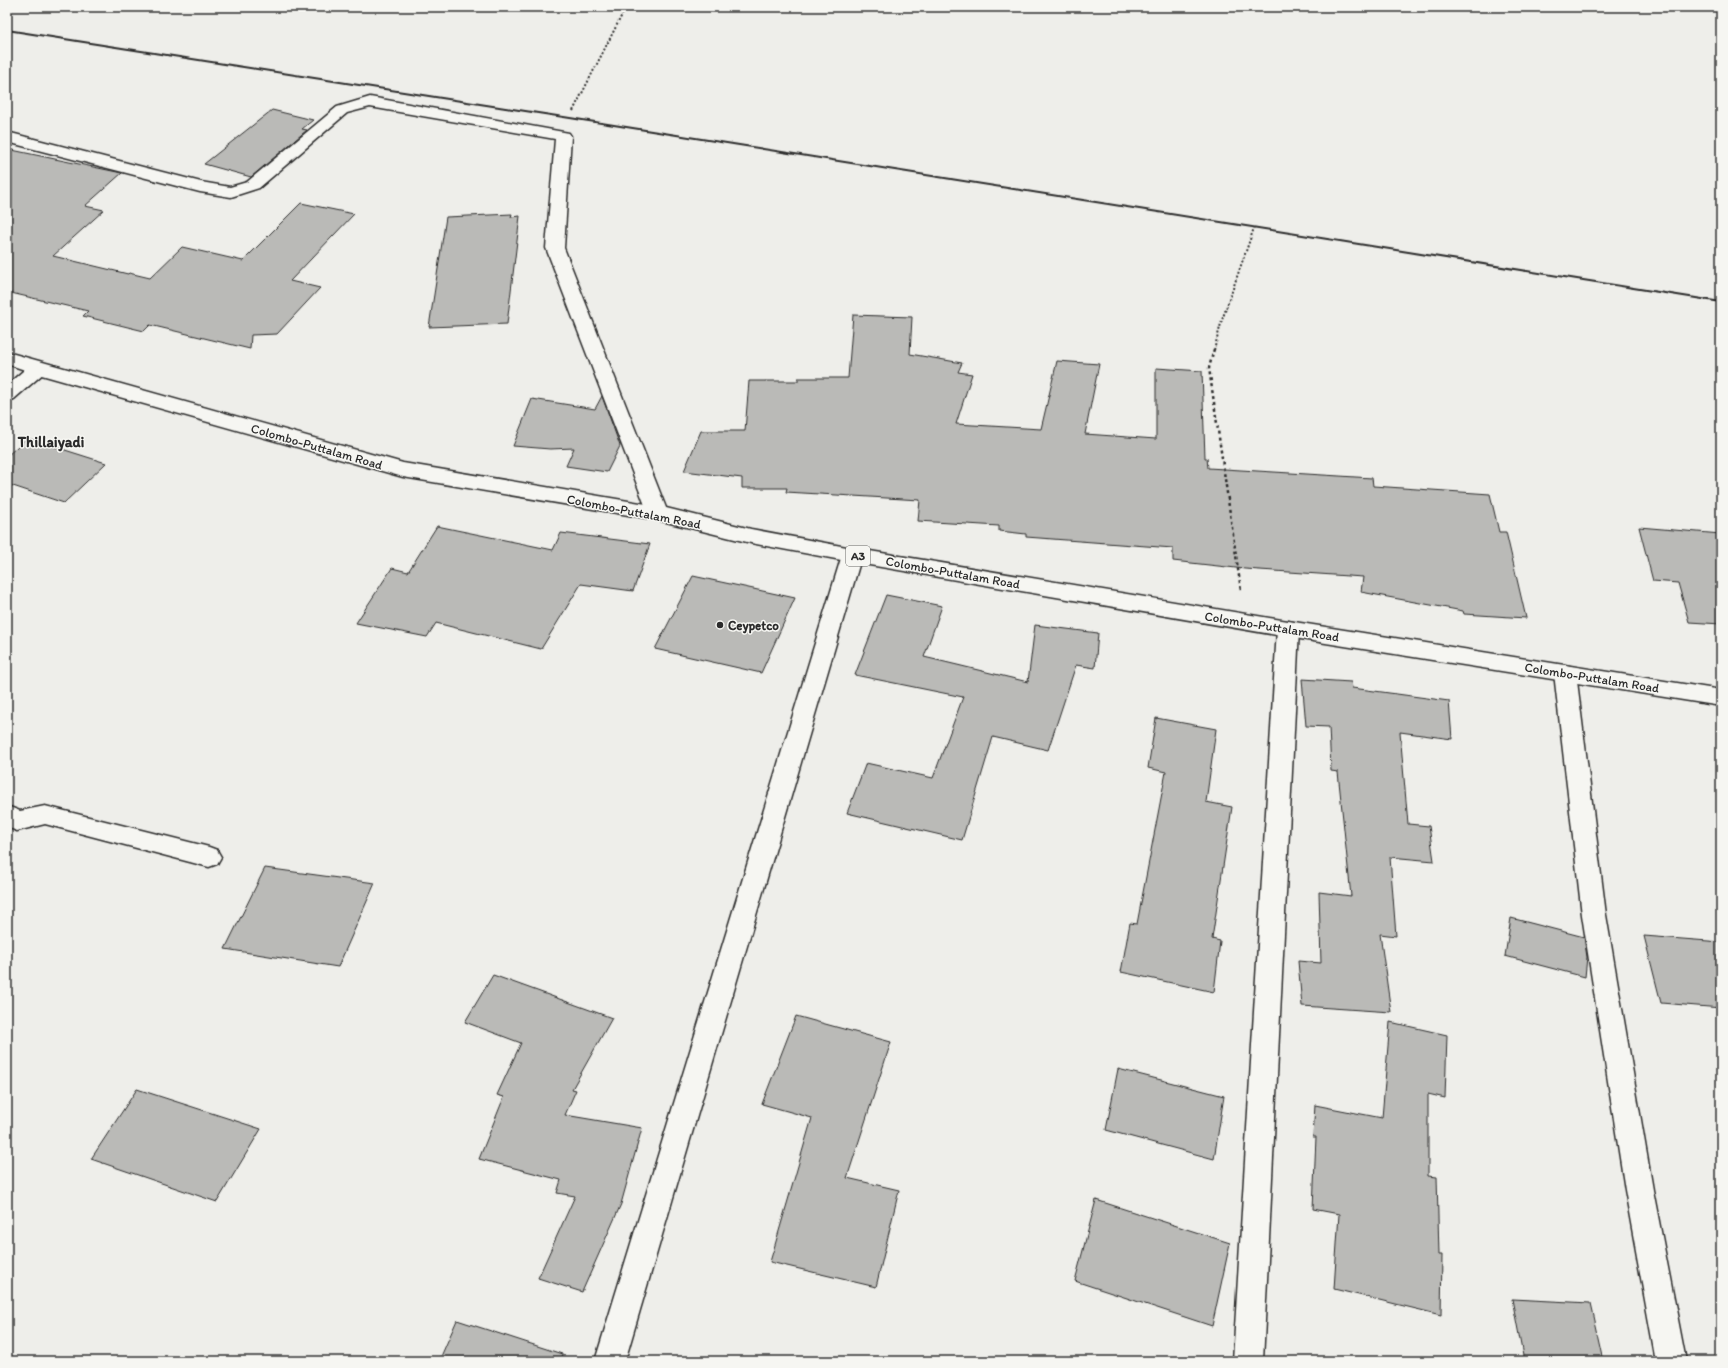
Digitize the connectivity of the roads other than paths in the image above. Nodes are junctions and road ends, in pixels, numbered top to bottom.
1 (7, 137) edge
2 (7, 358) edge
3 (38, 368) junction
4 (7, 395) edge
5 (658, 513) junction
6 (852, 555) junction
7 (1288, 629) junction
8 (1565, 673) junction
9 (1721, 698) edge
10 (7, 815) edge
11 (209, 857) dead end
12 (610, 1361) edge
13 (1248, 1361) edge
14 (1671, 1361) edge

1 - 5 main road
2 - 3 main road, Colombo-Puttalam Road / A3
3 - 4 main road
3 - 5 main road, Colombo-Puttalam Road / A3
5 - 6 main road, Colombo-Puttalam Road / A3
6 - 7 main road, Colombo-Puttalam Road / A3
6 - 12 main road
7 - 8 main road, Colombo-Puttalam Road / A3
7 - 13 main road
8 - 9 main road, Colombo-Puttalam Road / A3
8 - 14 main road
10 - 11 main road

